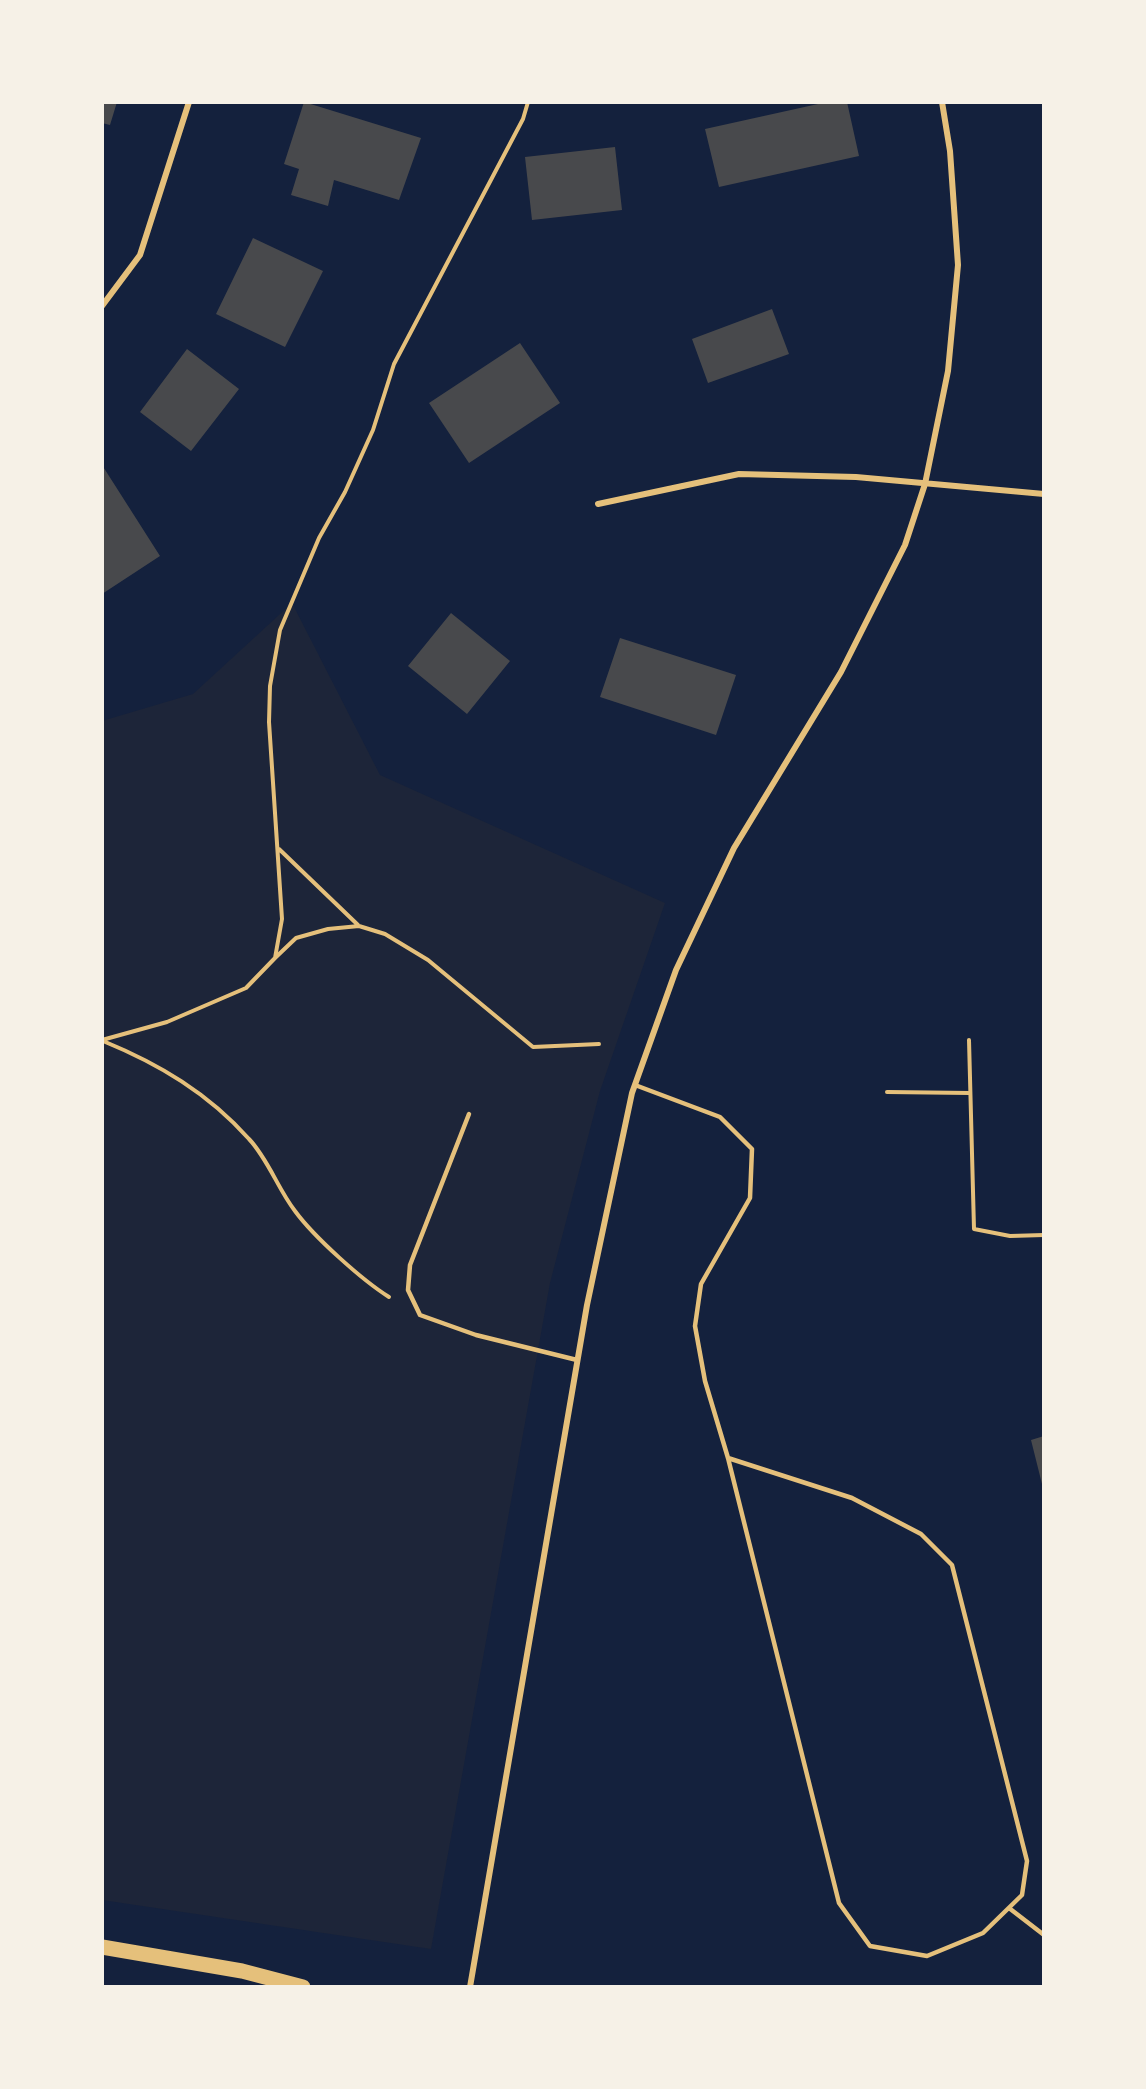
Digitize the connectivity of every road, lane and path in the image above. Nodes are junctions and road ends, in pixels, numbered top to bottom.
1 (189, 102) edge
2 (528, 102) edge
3 (942, 102) edge
4 (102, 306) edge
5 (925, 484) junction
6 (1044, 494) edge
7 (598, 504) dead end
8 (279, 849) junction
9 (359, 926) junction
10 (275, 958) junction
11 (102, 1040) edge
12 (969, 1040) dead end
13 (599, 1044) dead end
14 (635, 1085) junction
15 (887, 1092) dead end
16 (970, 1093) junction
17 (469, 1114) dead end
18 (1044, 1235) edge
19 (413, 1300) junction
20 (577, 1360) junction
21 (728, 1458) junction
22 (1009, 1908) junction
23 (1044, 1935) edge
24 (102, 1947) edge
25 (303, 1987) edge
26 (470, 1987) edge

1 - 4 street
2 - 8 path
3 - 5 street
5 - 6 street
5 - 7 street
5 - 14 street
8 - 9 path
8 - 10 path
9 - 10 path
9 - 13 path
10 - 11 path
11 - 19 path
12 - 16 path
14 - 20 street
14 - 21 lane
15 - 16 path
16 - 18 path
17 - 19 lane
19 - 20 lane
20 - 26 street
21 - 22 lane
21 - 22 lane
22 - 23 lane
24 - 25 main road

